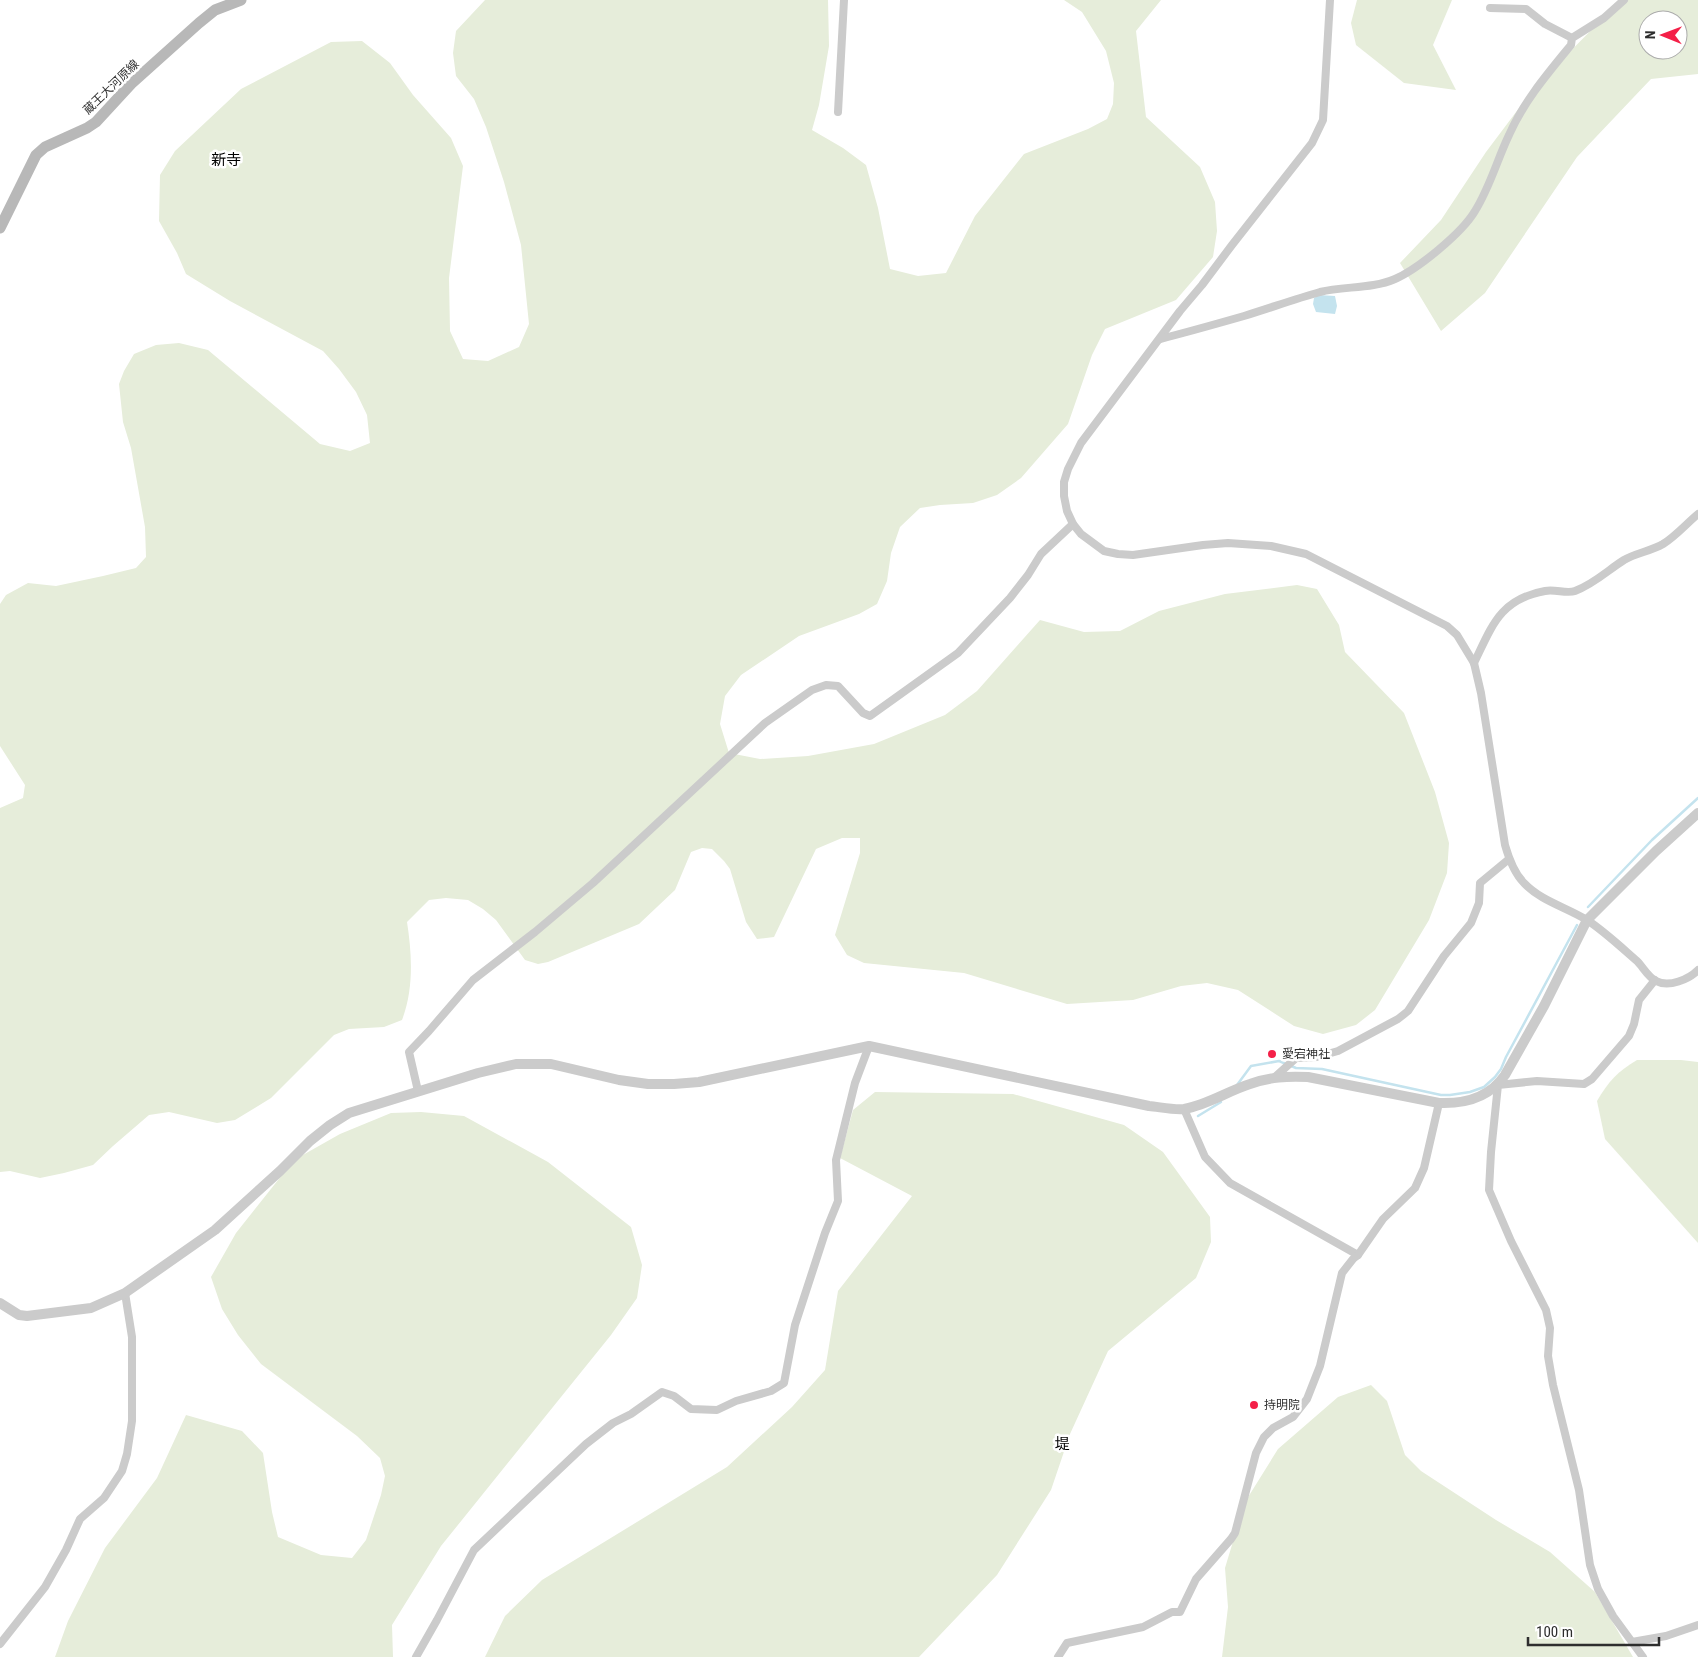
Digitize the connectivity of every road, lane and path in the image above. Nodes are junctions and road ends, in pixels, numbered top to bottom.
1 (241, 0) edge
2 (844, 0) edge
3 (1330, 0) edge
4 (1624, 0) edge
5 (1490, 8) dead end
6 (1572, 38) junction
7 (838, 112) dead end
8 (0, 228) edge
9 (1160, 339) junction
10 (1698, 514) edge
11 (1073, 524) junction
12 (1474, 663) junction
13 (1698, 813) edge
14 (1509, 859) junction
15 (1587, 920) junction
16 (1698, 970) edge
17 (1655, 980) junction
18 (869, 1046) junction
19 (1275, 1077) junction
20 (1498, 1085) junction
21 (418, 1091) junction
22 (1439, 1103) junction
23 (1184, 1109) junction
24 (1358, 1255) junction
25 (126, 1293) junction
26 (0, 1303) edge
27 (1698, 1625) edge
28 (1632, 1642) junction
29 (0, 1644) edge
30 (416, 1657) edge
31 (1058, 1657) edge
32 (1643, 1657) edge

1 - 8 main road, 蔵王大河原線
2 - 7 street
3 - 9 street
4 - 6 street
5 - 6 street
6 - 9 street
9 - 11 street
10 - 12 street
11 - 12 street
11 - 21 street
12 - 14 street
13 - 15 street
14 - 15 street
14 - 19 street
15 - 17 street
15 - 20 street
16 - 17 street
17 - 20 street
18 - 21 street
18 - 23 street
18 - 30 street
19 - 22 street
19 - 23 street
20 - 22 street
20 - 28 street
21 - 25 street
22 - 24 street
23 - 24 street
24 - 31 street
25 - 26 street
25 - 29 street
27 - 28 street
28 - 32 street

